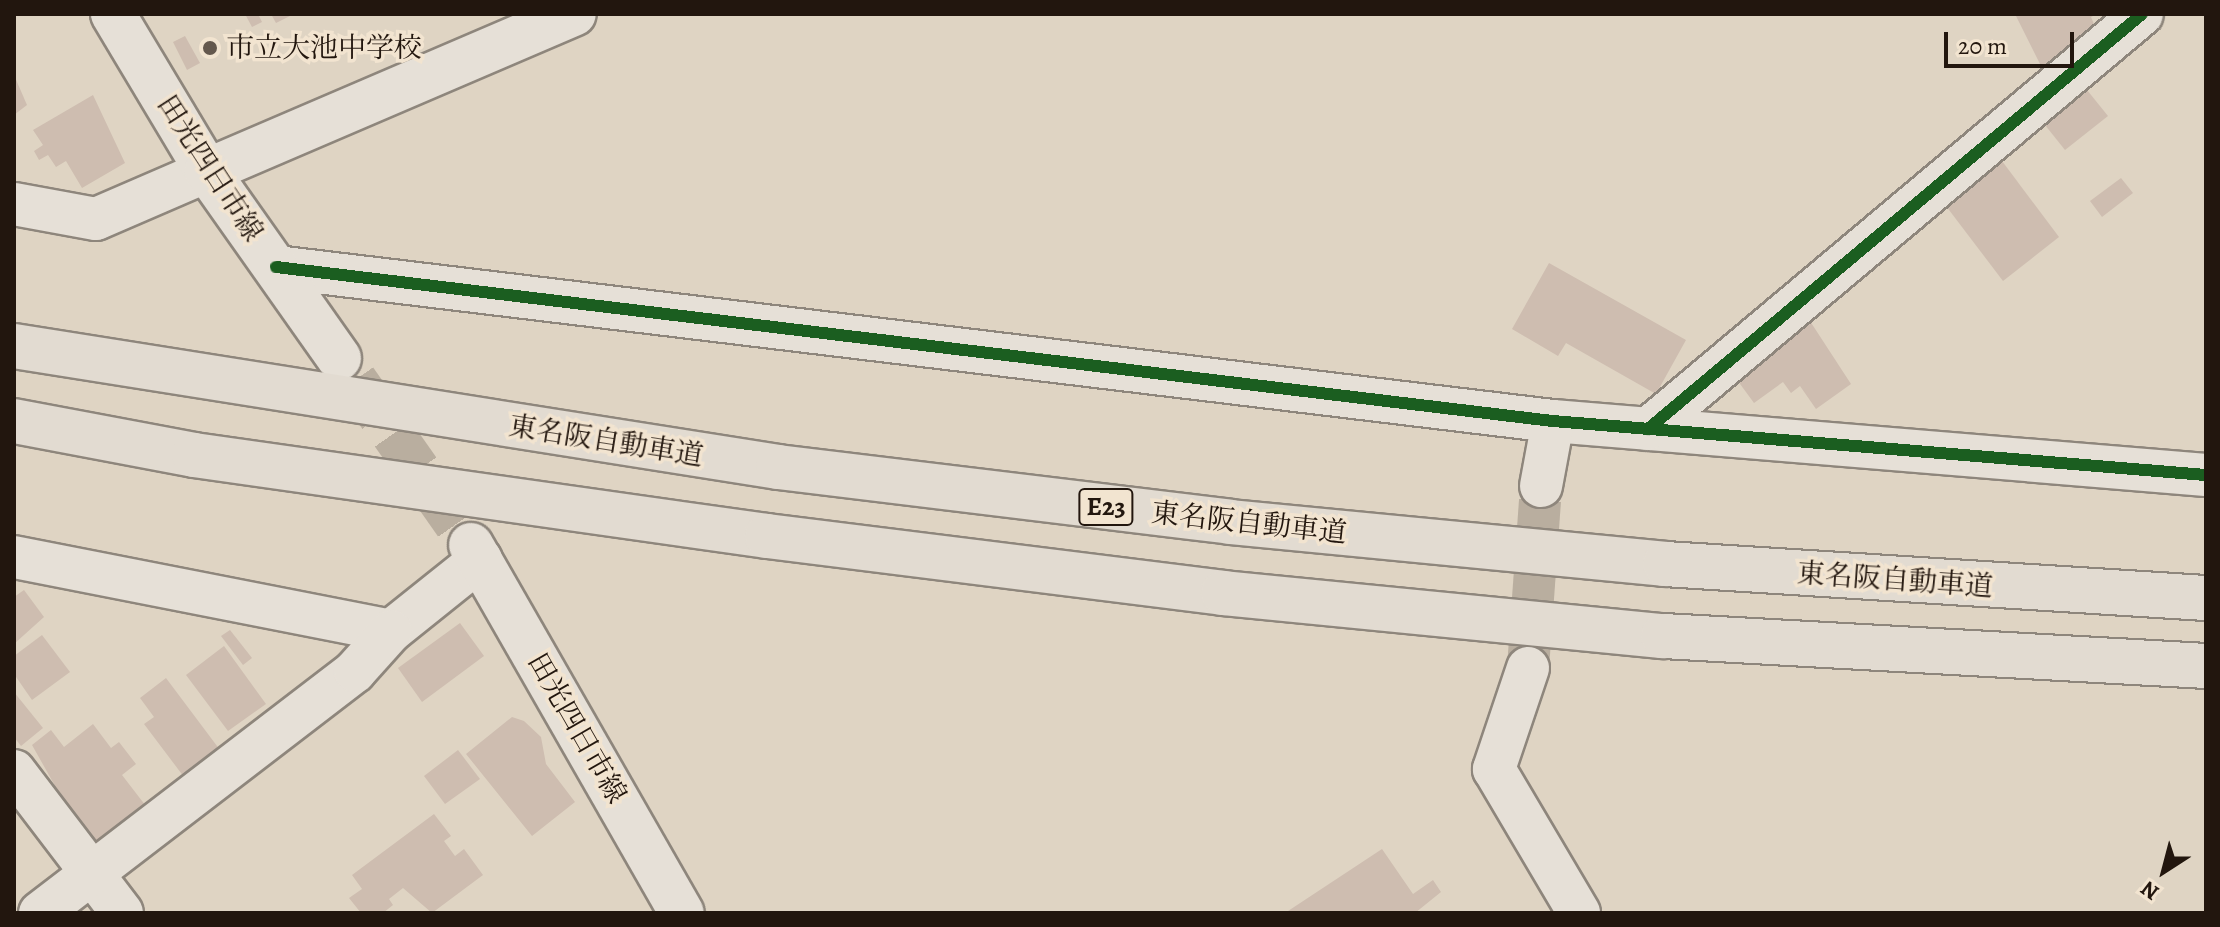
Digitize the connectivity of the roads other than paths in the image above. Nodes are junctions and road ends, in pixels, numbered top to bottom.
1 (113, 14) edge
2 (574, 14) edge
3 (2142, 14) edge
4 (207, 171) junction
5 (14, 204) edge
6 (276, 267) junction
7 (14, 346) edge
8 (339, 358) tunnel mouth
9 (14, 421) edge
10 (1553, 421) junction
11 (1648, 429) junction
12 (2206, 475) edge
13 (1541, 486) tunnel mouth
14 (476, 552) joint
15 (14, 557) edge
16 (2206, 598) edge
17 (391, 631) junction
18 (2206, 666) edge
19 (1528, 668) tunnel mouth
20 (14, 771) edge
21 (91, 873) junction
22 (40, 913) edge
23 (122, 913) edge
24 (682, 913) edge
25 (1579, 913) edge

1 - 4 main road, 田光四日市線
2 - 4 main road
3 - 11 street
4 - 5 street
4 - 6 main road, 田光四日市線
6 - 8 main road, 田光四日市線
6 - 10 street
7 - 16 highway, 東名阪自動車道 / E23
9 - 18 highway
10 - 11 street
10 - 13 street
11 - 12 street
14 - 17 street
14 - 24 main road, 田光四日市線
15 - 17 street
17 - 21 street
19 - 25 street
20 - 21 street
21 - 22 street
21 - 23 street

